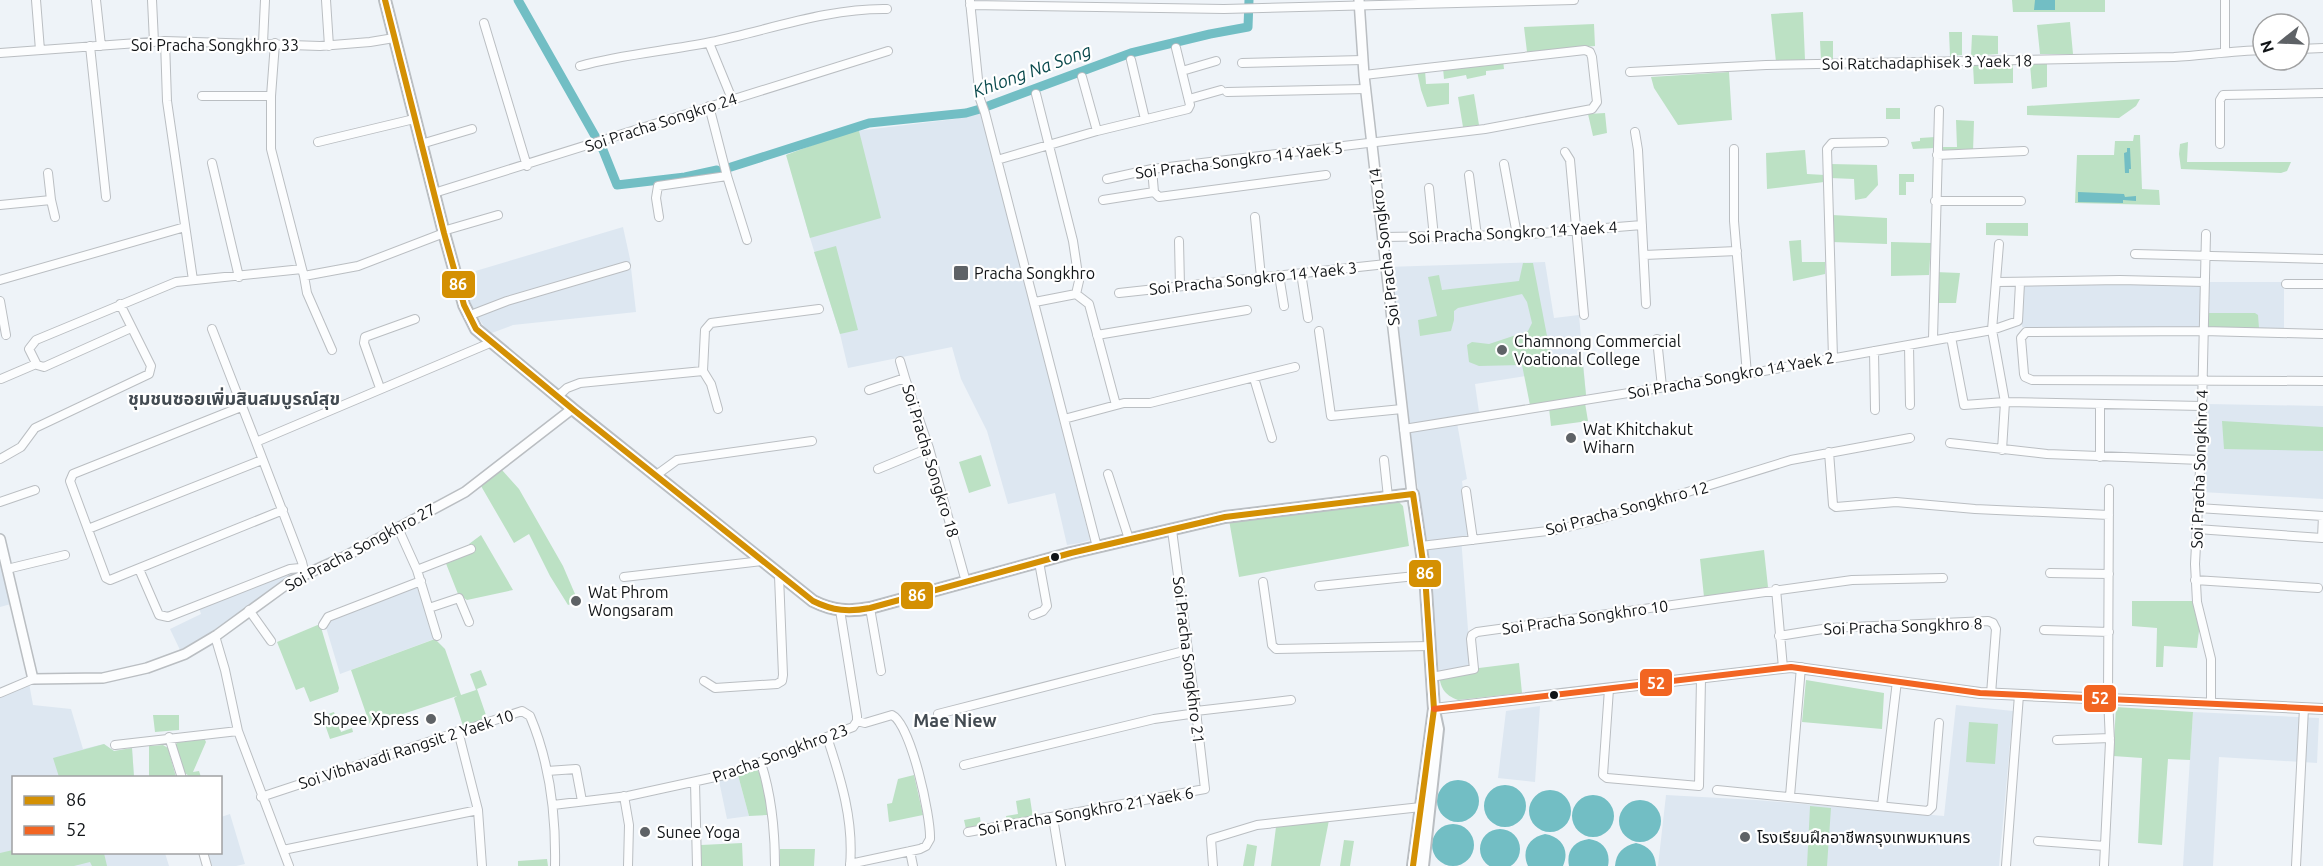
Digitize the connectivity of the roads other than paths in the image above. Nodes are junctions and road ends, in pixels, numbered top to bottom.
1 (36, 0) edge
2 (96, 0) edge
3 (152, 0) edge
4 (265, 0) edge
5 (326, 0) edge
6 (385, 0) edge
7 (1574, 0) edge
8 (2225, 0) edge
9 (1542, 1) edge
10 (970, 2) edge
11 (1020, 3) edge
12 (1061, 3) edge
13 (1359, 3) edge
14 (1100, 4) edge
15 (1143, 4) edge
16 (1185, 4) edge
17 (1225, 4) edge
18 (1278, 4) edge
19 (887, 9) dead end
20 (483, 23) dead end
21 (394, 38) junction
22 (165, 41) junction
23 (154, 42) junction
24 (276, 43) junction
25 (709, 43) junction
26 (263, 44) junction
27 (90, 46) junction
28 (101, 46) junction
29 (329, 46) junction
30 (1176, 48) dead end
31 (40, 50) junction
32 (2251, 50) edge
33 (888, 51) dead end
34 (2225, 51) junction
35 (0, 53) edge
36 (1131, 60) dead end
37 (1363, 60) junction
38 (1216, 61) dead end
39 (1242, 63) dead end
40 (580, 66) dead end
41 (1182, 71) junction
42 (1630, 72) dead end
43 (1364, 75) junction
44 (1082, 77) dead end
45 (1366, 89) junction
46 (2323, 93) edge
47 (1036, 94) dead end
48 (202, 96) dead end
49 (271, 96) junction
50 (732, 99) junction
51 (1189, 99) junction
52 (709, 106) junction
53 (1939, 110) dead end
54 (414, 119) junction
55 (1145, 119) junction
56 (472, 129) dead end
57 (1097, 131) junction
58 (1635, 132) dead end
59 (318, 142) dead end
60 (1884, 142) dead end
61 (421, 144) junction
62 (1049, 144) junction
63 (1372, 144) junction
64 (2220, 144) dead end
65 (1734, 149) dead end
66 (2024, 151) dead end
67 (1565, 152) dead end
68 (1937, 155) junction
69 (997, 160) junction
70 (212, 163) dead end
71 (1504, 164) dead end
72 (527, 166) junction
73 (1152, 169) junction
74 (48, 173) dead end
75 (1326, 175) dead end
76 (1469, 175) dead end
77 (727, 176) junction
78 (1107, 179) dead end
79 (1429, 188) dead end
80 (1154, 192) junction
81 (434, 193) junction
82 (106, 197) dead end
83 (51, 200) junction
84 (1103, 200) dead end
85 (1935, 201) junction
86 (2021, 201) dead end
87 (0, 205) edge
88 (498, 215) dead end
89 (55, 217) dead end
90 (659, 217) dead end
91 (1255, 217) dead end
92 (1642, 225) junction
93 (185, 227) junction
94 (1577, 231) junction
95 (444, 232) junction
96 (2206, 234) dead end
97 (1517, 235) junction
98 (1477, 236) junction
99 (1383, 237) junction
100 (1434, 237) junction
101 (747, 240) dead end
102 (1179, 241) dead end
103 (1999, 244) dead end
104 (1737, 251) junction
105 (2135, 254) dead end
106 (1644, 255) junction
107 (2206, 257) junction
108 (2323, 259) edge
109 (1386, 264) junction
110 (626, 266) dead end
111 (303, 273) junction
112 (1301, 273) junction
113 (1279, 275) junction
114 (239, 277) junction
115 (1261, 277) junction
116 (0, 280) edge
117 (193, 280) junction
118 (1997, 282) junction
119 (2205, 282) junction
120 (2020, 283) junction
121 (2286, 284) dead end
122 (2323, 284) edge
123 (1180, 286) junction
124 (1119, 293) dead end
125 (1076, 294) junction
126 (0, 302) edge
127 (1035, 302) junction
128 (120, 304) junction
129 (1646, 304) dead end
130 (1284, 306) dead end
131 (819, 309) dead end
132 (1247, 310) dead end
133 (1584, 315) dead end
134 (468, 316) junction
135 (1308, 318) dead end
136 (415, 320) dead end
137 (131, 328) junction
138 (212, 329) dead end
139 (1992, 330) junction
140 (1319, 331) dead end
141 (2203, 331) junction
142 (2323, 333) edge
143 (6, 335) dead end
144 (1097, 335) junction
145 (1951, 336) junction
146 (1657, 339) dead end
147 (1933, 339) junction
148 (490, 343) junction
149 (1909, 345) junction
150 (332, 351) dead end
151 (1874, 351) junction
152 (1833, 358) junction
153 (900, 361) dead end
154 (36, 363) junction
155 (1295, 367) dead end
156 (703, 371) junction
157 (1747, 374) junction
158 (905, 378) junction
159 (1254, 378) junction
160 (1, 379) edge
161 (2202, 380) junction
162 (2323, 381) edge
163 (1662, 387) junction
164 (380, 388) junction
165 (869, 390) dead end
166 (557, 397) junction
167 (2005, 402) junction
168 (2100, 404) junction
169 (1116, 405) junction
170 (1910, 405) dead end
171 (241, 406) junction
172 (2202, 406) junction
173 (572, 409) junction
174 (718, 409) dead end
175 (1402, 409) junction
176 (1875, 410) dead end
177 (1064, 419) junction
178 (1404, 429) junction
179 (1272, 438) dead end
180 (1910, 438) dead end
181 (812, 441) dead end
182 (256, 442) junction
183 (1950, 443) dead end
184 (929, 448) junction
185 (2002, 450) junction
186 (1829, 452) junction
187 (2100, 456) junction
188 (0, 459) edge
189 (262, 460) junction
190 (1384, 460) dead end
191 (2201, 460) junction
192 (878, 470) dead end
193 (1108, 474) dead end
194 (655, 476) junction
195 (2109, 489) dead end
196 (35, 490) dead end
197 (1466, 491) dead end
198 (1412, 494) junction
199 (1388, 497) junction
200 (0, 502) edge
201 (2198, 508) junction
202 (283, 510) junction
203 (2109, 515) junction
204 (398, 528) junction
205 (88, 529) junction
206 (1172, 530) junction
207 (2197, 530) junction
208 (2322, 538) edge
209 (0, 539) edge
210 (1129, 539) junction
211 (1473, 540) junction
212 (1421, 546) junction
213 (1097, 547) junction
214 (471, 549) dead end
215 (65, 555) dead end
216 (762, 561) junction
217 (1039, 562) junction
218 (7, 569) junction
219 (139, 569) junction
220 (417, 570) junction
221 (2050, 573) dead end
222 (2109, 574) junction
223 (305, 575) junction
224 (1425, 575) junction
225 (779, 576) junction
226 (624, 577) dead end
227 (1943, 578) dead end
228 (2195, 580) junction
229 (421, 581) junction
230 (966, 582) junction
231 (1263, 582) dead end
232 (1319, 586) dead end
233 (2318, 588) dead end
234 (1776, 589) junction
235 (429, 608) junction
236 (870, 608) junction
237 (249, 610) junction
238 (840, 610) junction
239 (1033, 615) dead end
240 (469, 622) dead end
241 (323, 625) dead end
242 (2044, 630) dead end
243 (2109, 632) junction
244 (214, 636) junction
245 (437, 636) dead end
246 (1779, 636) junction
247 (271, 641) dead end
248 (1430, 646) junction
249 (1188, 650) junction
250 (1801, 667) junction
251 (1783, 668) junction
252 (881, 671) dead end
253 (1432, 677) junction
254 (33, 678) junction
255 (1701, 678) junction
256 (704, 681) dead end
257 (1897, 681) junction
258 (1609, 689) junction
259 (0, 693) edge
260 (1991, 694) junction
261 (2019, 695) junction
262 (2108, 697) junction
263 (1291, 700) dead end
264 (2211, 703) junction
265 (2304, 708) junction
266 (1434, 709) junction
267 (2323, 709) edge
268 (1197, 712) junction
269 (938, 714) dead end
270 (857, 721) junction
271 (1939, 723) dead end
272 (238, 731) junction
273 (458, 731) junction
274 (169, 737) junction
275 (827, 737) junction
276 (2110, 738) junction
277 (2057, 740) dead end
278 (115, 745) dead end
279 (761, 763) junction
280 (964, 765) dead end
281 (547, 771) junction
282 (182, 776) edge
283 (695, 782) junction
284 (1205, 789) joint
285 (1717, 790) dead end
286 (261, 796) junction
287 (624, 796) junction
288 (1790, 796) junction
289 (582, 801) junction
290 (553, 805) junction
291 (1882, 806) junction
292 (1424, 807) junction
293 (478, 810) junction
294 (1053, 818) junction
295 (968, 832) dead end
296 (2038, 841) dead end
297 (2105, 846) junction
298 (283, 850) junction
299 (910, 851) junction
300 (850, 865) edge
301 (289, 866) edge
302 (482, 866) edge
303 (555, 866) edge
304 (628, 866) edge
305 (697, 866) edge
306 (775, 866) edge
307 (913, 866) edge
308 (1061, 866) edge
309 (1213, 866) edge
310 (1413, 866) edge
311 (1423, 866) edge
312 (2006, 866) edge
313 (2104, 866) edge
314 (2296, 866) edge

1 - 31 street
2 - 28 street
3 - 23 street
4 - 26 street
5 - 29 street
6 - 21 main road
7 - 9 street
8 - 34 street
9 - 13 street
10 - 11 street
10 - 69 street
11 - 12 street
12 - 14 street
13 - 18 street
13 - 37 street, Soi Pracha Songkro 14
14 - 15 street
15 - 16 street
16 - 17 street
17 - 18 street
19 - 25 street
20 - 72 street
21 - 29 street, Soi Pracha Songkhro 33
21 - 54 main road
22 - 23 street, Soi Pracha Songkhro 33
22 - 26 street, Soi Pracha Songkhro 33
22 - 93 street
23 - 28 street, Soi Pracha Songkhro 33
24 - 26 street, Soi Pracha Songkhro 33
24 - 29 street, Soi Pracha Songkhro 33
24 - 49 street
25 - 40 street
25 - 50 street
27 - 28 street, Soi Pracha Songkhro 33
27 - 31 street, Soi Pracha Songkhro 33
27 - 82 street
30 - 41 street
31 - 35 street, Soi Pracha Songkhro 33
32 - 34 street, Soi Ratchadaphisek 3 Yaek 18
33 - 50 street, Soi Pracha Songkro 24
34 - 42 street, Soi Ratchadaphisek 3 Yaek 18
36 - 55 street
37 - 39 street
37 - 43 street, Soi Pracha Songkro 14
38 - 41 street
41 - 51 street
43 - 45 street, Soi Pracha Songkro 14
43 - 63 street, Soi Pracha Songkro 14 Yaek 5
44 - 57 street
45 - 51 street
45 - 63 street, Soi Pracha Songkro 14
46 - 64 street
47 - 62 street
48 - 49 street
49 - 111 street
50 - 52 street, Soi Pracha Songkro 24
51 - 55 street
52 - 72 street, Soi Pracha Songkro 24
52 - 77 street
53 - 68 street
54 - 59 street
54 - 61 main road
55 - 57 street
56 - 61 street
57 - 62 street
58 - 92 street
60 - 152 street
61 - 81 main road
62 - 69 street
62 - 125 street
63 - 73 street, Soi Pracha Songkro 14 Yaek 5
63 - 99 street, Soi Pracha Songkro 14
65 - 104 street
66 - 68 street
67 - 94 street
68 - 85 street
69 - 127 street
70 - 114 street
71 - 97 street
72 - 81 street, Soi Pracha Songkro 24
73 - 78 street, Soi Pracha Songkro 14 Yaek 5
73 - 80 street
74 - 83 street
75 - 80 street
76 - 98 street
77 - 90 street
77 - 101 street
79 - 100 street
80 - 84 street
81 - 95 main road
83 - 87 street
83 - 89 street
85 - 86 street
85 - 147 street
88 - 95 street
91 - 115 street
92 - 94 street, Soi Pracha Songkro 14 Yaek 4
92 - 106 street
93 - 116 street
93 - 117 street
94 - 97 street, Soi Pracha Songkro 14 Yaek 4
94 - 133 street
95 - 111 street
95 - 134 main road
96 - 107 street, Soi Pracha Songkhro 4
97 - 98 street, Soi Pracha Songkro 14 Yaek 4
98 - 100 street, Soi Pracha Songkro 14 Yaek 4
99 - 100 street, Soi Pracha Songkro 14 Yaek 4
99 - 109 street, Soi Pracha Songkro 14
102 - 123 street
103 - 118 street
104 - 106 street
104 - 157 street
105 - 107 street
106 - 129 street
107 - 108 street
107 - 119 street, Soi Pracha Songkhro 4
109 - 112 street, Soi Pracha Songkro 14 Yaek 3
109 - 175 street, Soi Pracha Songkro 14
110 - 134 street
111 - 114 street
111 - 150 street
112 - 113 street, Soi Pracha Songkro 14 Yaek 3
112 - 135 street
113 - 115 street, Soi Pracha Songkro 14 Yaek 3
113 - 130 street
114 - 117 street
115 - 123 street, Soi Pracha Songkro 14 Yaek 3
117 - 128 street
118 - 120 street
118 - 139 street
119 - 120 street
119 - 141 street, Soi Pracha Songkhro 4
120 - 139 street, Soi Pracha Songkro 14 Yaek 2
121 - 122 street
123 - 124 street, Soi Pracha Songkro 14 Yaek 3
125 - 127 street
125 - 144 street
126 - 143 street
127 - 177 street
128 - 137 street
128 - 154 street
131 - 156 street
132 - 144 street
134 - 148 main road
136 - 164 street
137 - 154 street
137 - 188 street
138 - 171 street
139 - 145 street, Soi Pracha Songkro 14 Yaek 2
139 - 167 street
140 - 175 street
141 - 142 street
141 - 161 street, Soi Pracha Songkhro 4
141 - 161 street
144 - 169 street
145 - 147 street, Soi Pracha Songkro 14 Yaek 2
145 - 167 street
146 - 163 street
147 - 149 street, Soi Pracha Songkro 14 Yaek 2
148 - 164 street
148 - 166 main road
149 - 151 street, Soi Pracha Songkro 14 Yaek 2
149 - 170 street
151 - 152 street, Soi Pracha Songkro 14 Yaek 2
151 - 176 street
152 - 157 street, Soi Pracha Songkro 14 Yaek 2
153 - 158 street
154 - 160 street
155 - 159 street
156 - 166 street
156 - 174 street
157 - 163 street, Soi Pracha Songkro 14 Yaek 2
158 - 165 street, Soi Pracha Songkro 18
158 - 184 street, Soi Pracha Songkro 18
159 - 169 street
159 - 179 street
161 - 162 street
161 - 172 street, Soi Pracha Songkhro 4
163 - 178 street, Soi Pracha Songkro 14 Yaek 2
164 - 182 street
166 - 173 main road
167 - 168 street
167 - 185 street
168 - 172 street
168 - 187 street
169 - 177 street
171 - 182 street
171 - 205 street
172 - 191 street, Soi Pracha Songkhro 4
173 - 194 main road
173 - 204 street, Soi Pracha Songkhro 27
175 - 178 street, Soi Pracha Songkro 14
177 - 213 street
178 - 198 street, Soi Pracha Songkro 14
180 - 186 street, Soi Pracha Songkhro 12
181 - 194 street
182 - 189 street
183 - 185 street
184 - 192 street
184 - 230 street, Soi Pracha Songkro 18
185 - 187 street
186 - 203 street
186 - 211 street, Soi Pracha Songkhro 12
187 - 191 street
189 - 202 street
189 - 205 street
190 - 199 street
191 - 201 street, Soi Pracha Songkhro 4
193 - 210 street
194 - 216 main road
195 - 203 street
196 - 200 street
197 - 211 street
198 - 199 main road
198 - 212 main road
199 - 206 main road
201 - 207 street, Soi Pracha Songkhro 4
201 - 208 street
202 - 219 street
202 - 223 street
203 - 222 street
204 - 220 street
204 - 223 street, Soi Pracha Songkhro 27
205 - 219 street
206 - 210 main road
206 - 249 street, Soi Pracha Songkhro 21
207 - 208 street
207 - 228 street, Soi Pracha Songkhro 4
209 - 218 street
210 - 213 main road
211 - 212 street, Soi Pracha Songkhro 12
212 - 224 main road
213 - 217 main road
214 - 220 street
215 - 218 street
216 - 225 main road
216 - 226 street
217 - 230 main road
217 - 239 street
218 - 254 street
219 - 223 street
220 - 229 street
221 - 222 street
222 - 243 street
223 - 237 street, Soi Pracha Songkhro 27
224 - 232 street
224 - 248 main road
225 - 238 main road
225 - 256 street
227 - 234 street, Soi Pracha Songkhro 10
228 - 233 street
228 - 264 street, Soi Pracha Songkhro 4
229 - 235 street
229 - 241 street
230 - 236 main road
231 - 248 street
234 - 246 street
234 - 253 street, Soi Pracha Songkhro 10
235 - 240 street
235 - 245 street
236 - 238 main road
236 - 252 street
237 - 244 street, Soi Pracha Songkhro 27
237 - 247 street
238 - 270 street, Pracha Songkhro 23
242 - 243 street
243 - 262 street
244 - 254 street, Soi Pracha Songkhro 27
244 - 272 street
246 - 251 street
246 - 260 street, Soi Pracha Songkhro 8
248 - 253 main road
249 - 268 street, Soi Pracha Songkhro 21
249 - 269 street
250 - 251 street
250 - 257 street
250 - 288 street
251 - 255 street
253 - 266 main road
254 - 259 street, Soi Pracha Songkhro 27
255 - 258 street
255 - 258 street
257 - 260 street
257 - 291 street
258 - 266 street
260 - 261 street
261 - 262 street
261 - 312 street
262 - 264 street
262 - 276 street
263 - 268 street
264 - 265 street
265 - 267 street
265 - 314 street
266 - 292 main road
268 - 280 street
268 - 284 street, Soi Pracha Songkhro 21
270 - 275 street, Pracha Songkhro 23
270 - 299 street
271 - 291 street
272 - 274 street
272 - 286 street
273 - 281 street, Soi Vibhavadi Rangsit 2 Yaek 10
273 - 286 street, Soi Vibhavadi Rangsit 2 Yaek 10
273 - 293 street
274 - 278 street
274 - 282 street
275 - 279 street, Pracha Songkhro 23
275 - 300 street
276 - 277 street
276 - 297 street
279 - 283 street, Pracha Songkhro 23
279 - 306 street
281 - 289 street
281 - 290 street, Soi Vibhavadi Rangsit 2 Yaek 10
283 - 287 street, Pracha Songkhro 23
283 - 305 street
284 - 294 street, Soi Pracha Songkhro 21 Yaek 6
285 - 288 street
286 - 298 street
287 - 289 street, Pracha Songkhro 23
287 - 304 street
288 - 291 street
289 - 290 street, Pracha Songkhro 23
290 - 303 street, Soi Vibhavadi Rangsit 2 Yaek 10
292 - 309 street
292 - 310 main road
292 - 311 main road
293 - 298 street
293 - 302 street
294 - 295 street, Soi Pracha Songkhro 21 Yaek 6
294 - 308 street
296 - 297 street
297 - 313 street
298 - 301 street
299 - 300 street
299 - 307 street

